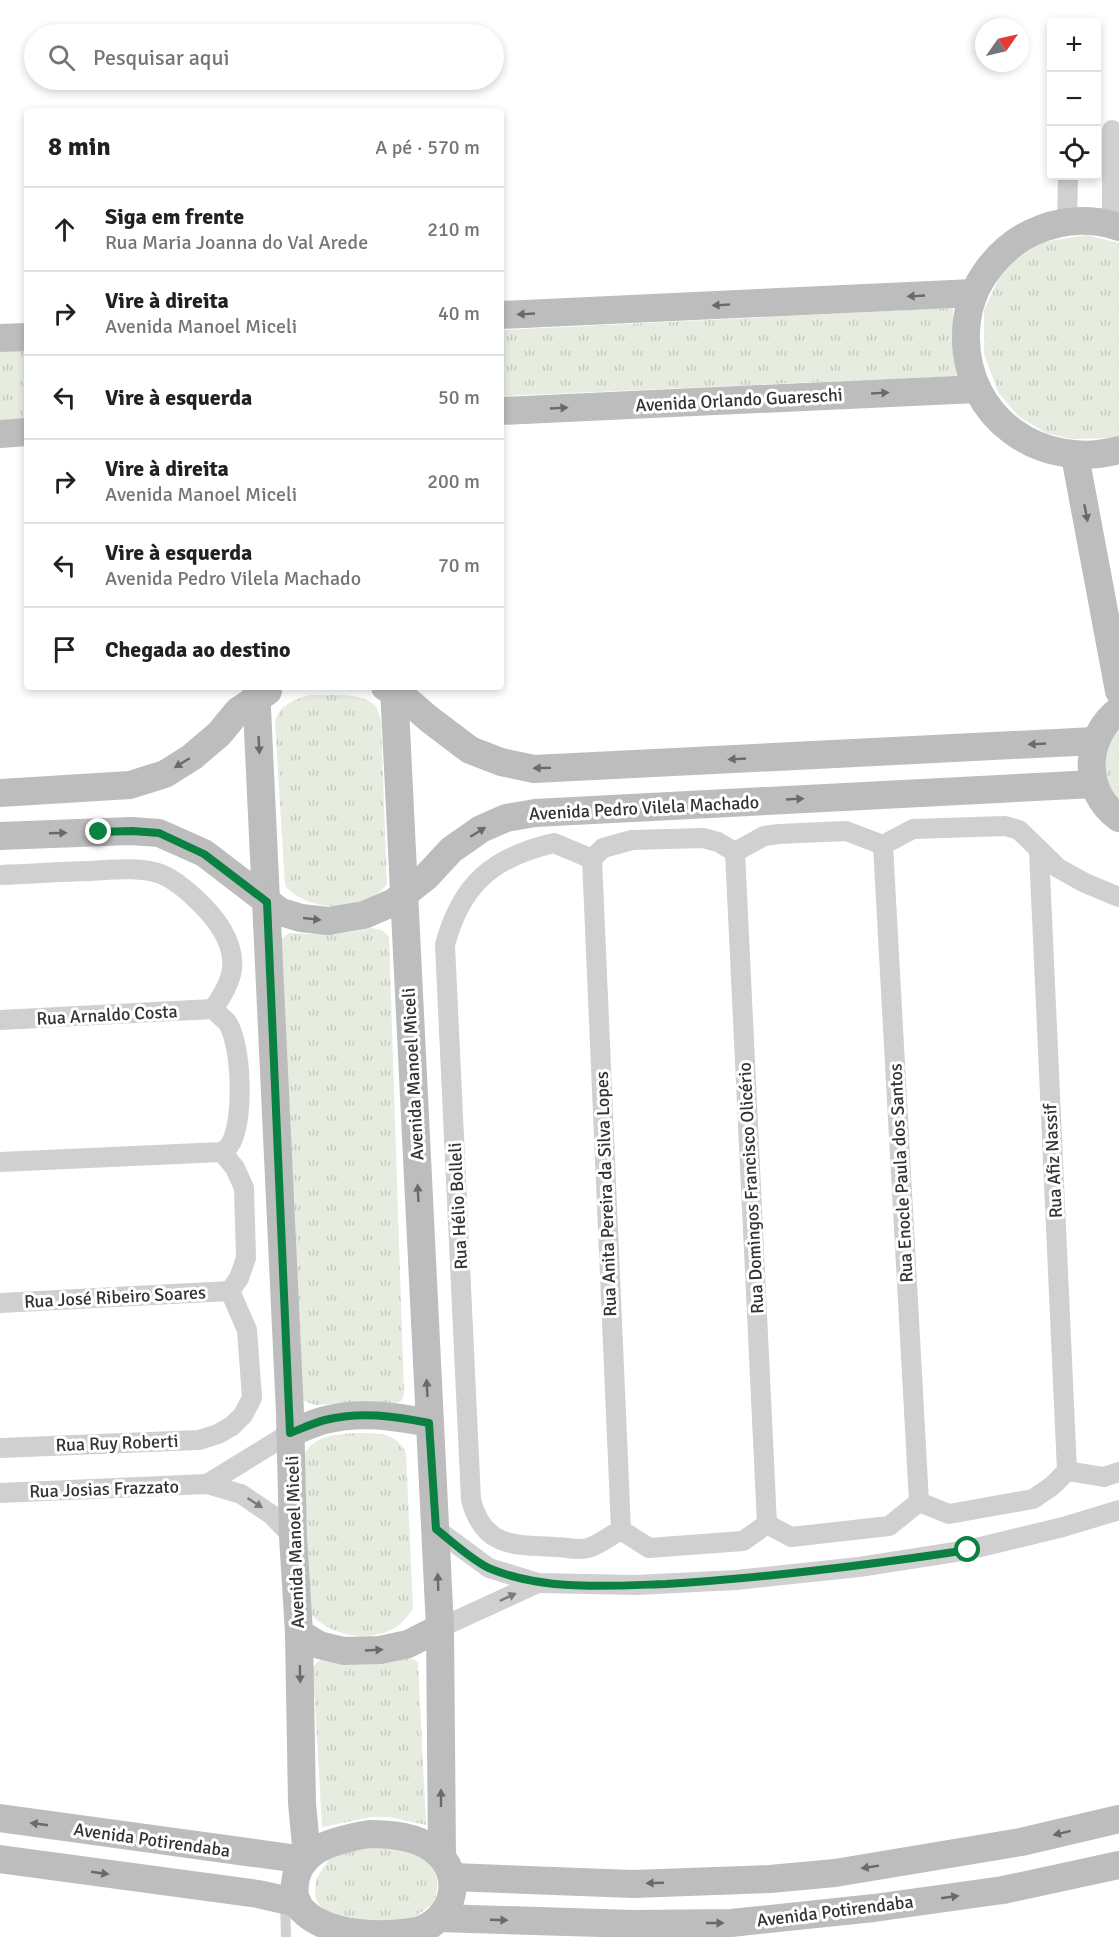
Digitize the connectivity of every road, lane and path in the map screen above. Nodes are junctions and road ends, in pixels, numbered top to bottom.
1 (1112, 130) dead end
2 (1068, 180) edge
3 (1067, 222) junction
4 (1116, 226) edge
5 (974, 293) junction
6 (504, 315) edge
7 (24, 337) edge
8 (0, 338) edge
9 (977, 389) junction
10 (504, 411) edge
11 (24, 432) edge
12 (0, 434) edge
13 (1119, 453) edge
14 (1075, 456) junction
15 (391, 690) edge
16 (392, 690) edge
17 (263, 691) edge
18 (1119, 691) edge
19 (1119, 710) edge
20 (1095, 741) junction
21 (1094, 784) junction
22 (0, 793) edge
23 (1119, 818) edge
24 (0, 836) edge
25 (883, 845) junction
26 (1039, 851) junction
27 (735, 852) junction
28 (592, 859) junction
29 (0, 875) edge
30 (404, 893) junction
31 (1119, 897) edge
32 (267, 902) junction
33 (213, 1010) junction
34 (0, 1020) edge
35 (222, 1152) junction
36 (0, 1162) edge
37 (230, 1291) junction
38 (0, 1303) edge
39 (429, 1423) junction
40 (290, 1433) junction
41 (0, 1448) edge
42 (1067, 1471) junction
43 (1119, 1472) edge
44 (207, 1484) junction
45 (0, 1493) edge
46 (919, 1502) junction
47 (1119, 1510) edge
48 (767, 1524) junction
49 (436, 1529) junction
50 (621, 1530) junction
51 (292, 1537) junction
52 (538, 1583) junction
53 (440, 1628) junction
54 (298, 1633) junction
55 (0, 1818) edge
56 (1119, 1819) edge
57 (0, 1859) edge
58 (306, 1859) junction
59 (1119, 1865) edge
60 (447, 1867) junction
61 (291, 1901) junction
62 (440, 1918) junction
63 (667, 1930) edge
64 (286, 1937) edge

1 - 4 street
2 - 3 street
3 - 4 street
3 - 5 street
5 -> 6 street
5 - 9 street
7 - 8 street
10 -> 9 street, Avenida Orlando Guareschi
9 - 14 street
11 - 12 street
13 - 14 street
14 -> 18 street
15 - 30 street, Avenida Manoel Miceli
20 -> 16 street
17 -> 22 street
17 -> 32 street, Avenida Manoel Miceli
19 - 20 street
20 - 21 street
21 - 23 street
30 -> 21 street, Avenida Pedro Vilela Machado
24 -> 32 street, Avenida Pedro Vilela Machado
25 - 26 street
25 - 27 street
25 - 46 street, Rua Enocle Paula dos Santos
26 - 31 street
26 - 42 street, Rua Afiz Nassif
27 - 28 street
27 - 48 street, Rua Domingos Francisco Olicério
28 - 50 street, Rua Anita Pereira da Silva Lopes
28 - 50 street, Rua Hélio Bolleli
29 - 33 street
32 -> 30 street, Avenida Pedro Vilela Machado
39 -> 30 street, Avenida Manoel Miceli
32 - 40 street, Avenida Manoel Miceli
33 - 34 street, Rua Arnaldo Costa
33 - 35 street
35 - 36 street
35 - 37 street
37 - 38 street, Rua José Ribeiro Soares
37 - 41 street, Rua Ruy Roberti
39 - 40 street
39 - 49 street, Avenida Manoel Miceli
40 - 44 street, Rua Josias Frazzato
40 - 51 street, Avenida Manoel Miceli
42 - 43 street
42 - 46 street
44 - 45 street, Rua Josias Frazzato
44 -> 51 street, Rua Josias Frazzato
46 - 48 street
47 - 52 street
48 - 50 street
49 - 52 street
53 -> 49 street, Avenida Manoel Miceli
51 - 54 street, Avenida Manoel Miceli
53 -> 52 street
54 -> 53 street
60 -> 53 street, Avenida Manoel Miceli
54 -> 58 street, Avenida Manoel Miceli
58 -> 55 street, Avenida Potirendaba
56 -> 60 street, Avenida Potirendaba
57 -> 61 street
58 - 60 street
58 - 61 street
63 -> 59 street, Avenida Potirendaba
60 - 62 street
61 - 62 street
61 - 64 lane
62 -> 63 street, Avenida Potirendaba

